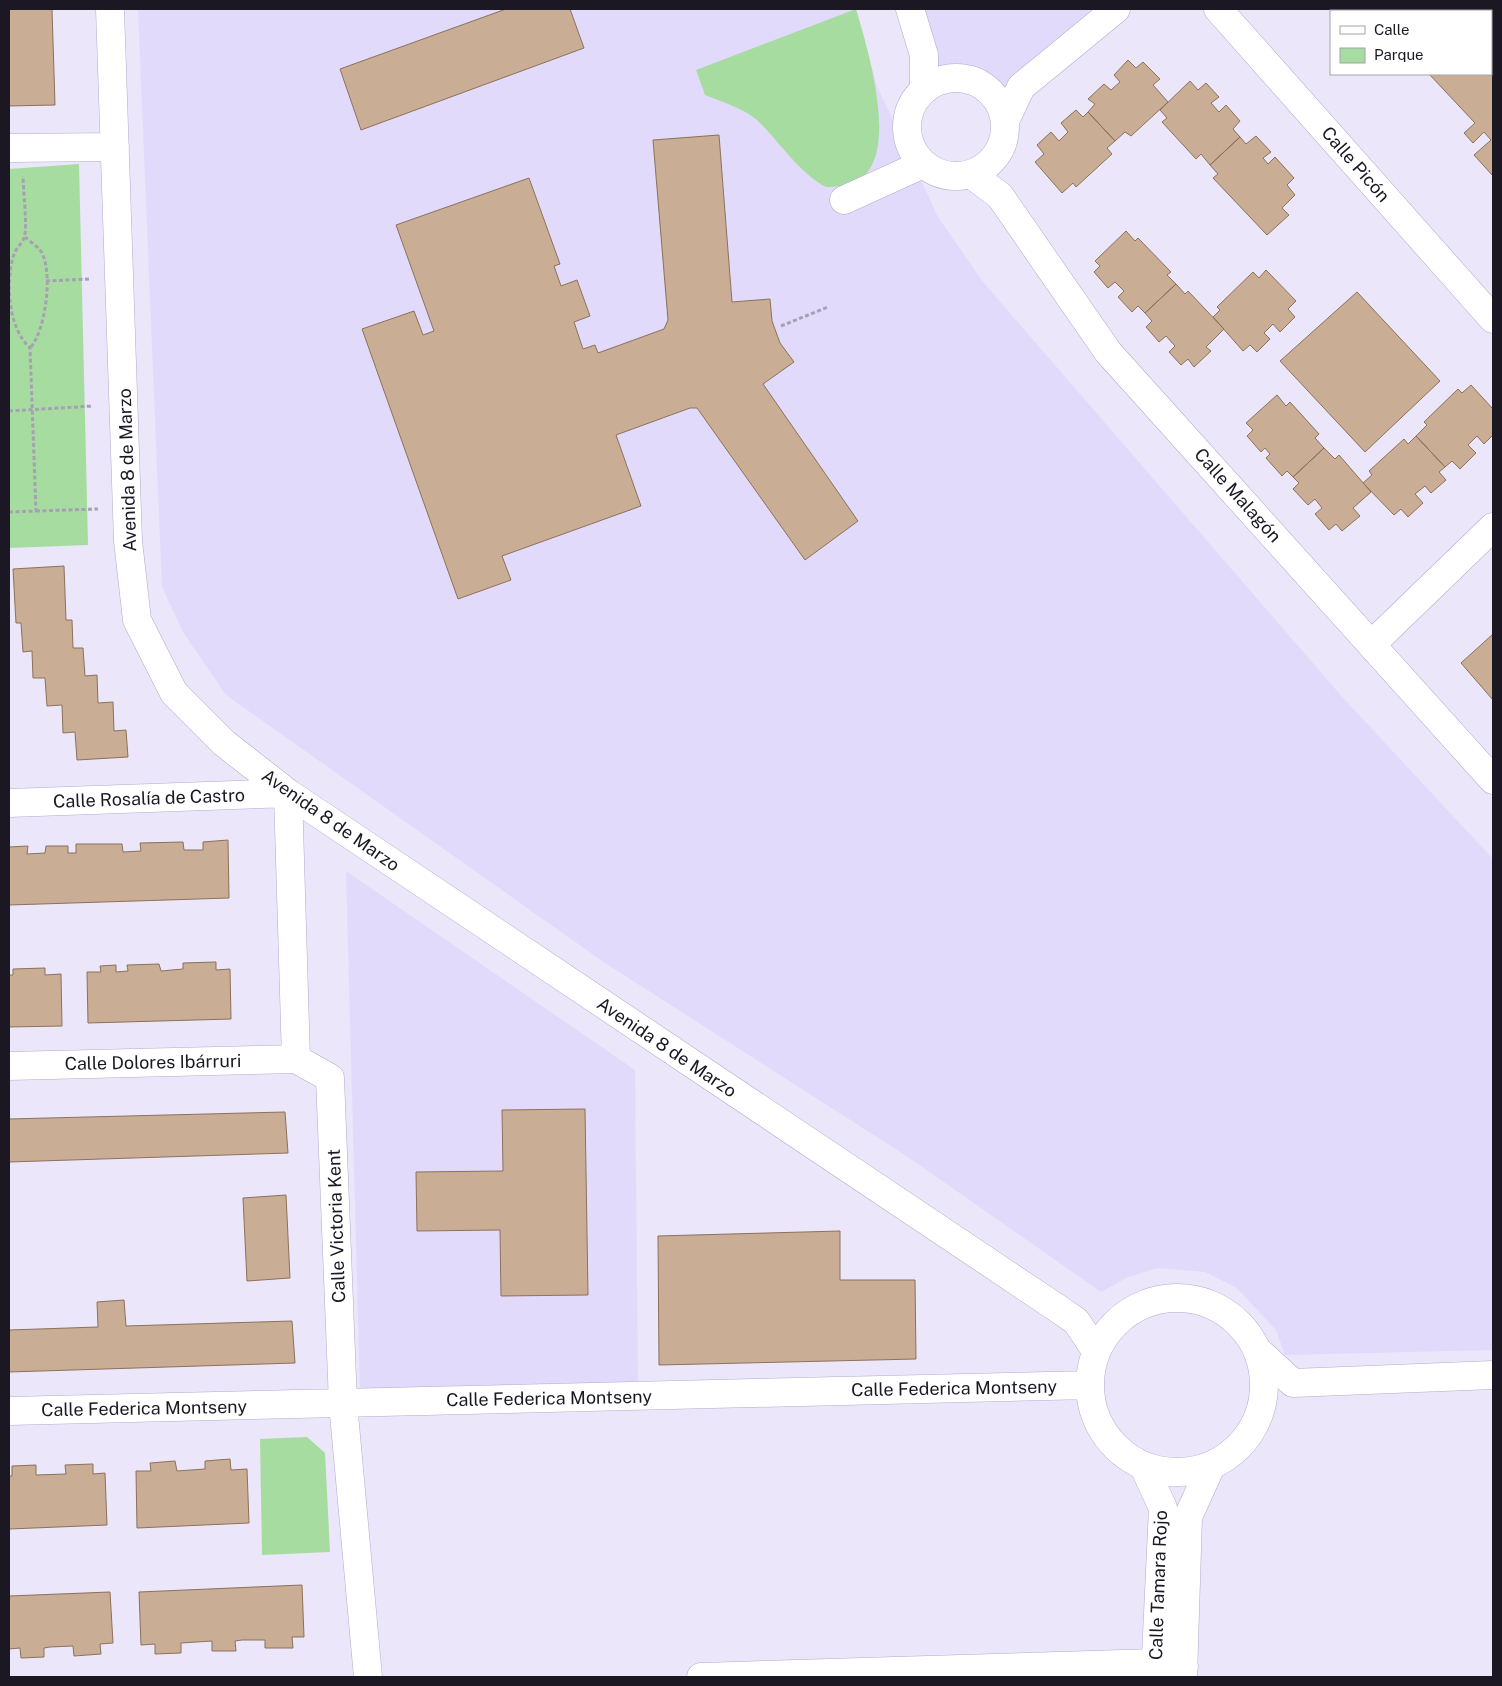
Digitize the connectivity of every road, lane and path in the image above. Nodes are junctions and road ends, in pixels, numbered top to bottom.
1 (110, 9) edge
2 (910, 9) edge
3 (1116, 9) edge
4 (1218, 9) edge
5 (935, 84) junction
6 (1021, 87) junction
7 (989, 91) junction
8 (1004, 121) junction
9 (15, 148) edge
10 (115, 148) junction
11 (994, 158) junction
12 (923, 164) junction
13 (971, 174) junction
14 (1000, 196) junction
15 (844, 200) dead end
16 (25, 237) junction
17 (120, 278) junction
18 (46, 281) junction
19 (10, 291) edge
20 (828, 307) dead end
21 (1493, 319) edge
22 (781, 326) dead end
23 (30, 348) junction
24 (124, 404) junction
25 (33, 410) junction
26 (9, 411) edge
27 (127, 507) junction
28 (36, 511) junction
29 (9, 512) edge
30 (1493, 527) edge
31 (1373, 643) junction
32 (1493, 780) edge
33 (288, 793) junction
34 (9, 803) edge
35 (296, 1059) junction
36 (9, 1066) edge
37 (1076, 1321) junction
38 (1115, 1322) junction
39 (1096, 1351) junction
40 (1258, 1351) junction
41 (1493, 1374) edge
42 (1293, 1383) junction
43 (1089, 1385) junction
44 (343, 1403) junction
45 (9, 1411) edge
46 (1259, 1418) junction
47 (1144, 1466) junction
48 (1211, 1466) junction
49 (1155, 1670) edge
50 (1184, 1672) edge
51 (368, 1677) edge
52 (702, 1677) edge

1 - 10 street, Avenida 8 de Marzo
2 - 5 street
3 - 6 street
4 - 21 street, Calle Picón
5 - 7 street
5 - 12 street
6 - 7 street
6 - 8 street
7 - 8 street, Calle Malagón
8 - 11 street, Calle Malagón
9 - 10 street
9 - 16 path
10 - 17 street, Avenida 8 de Marzo
11 - 13 street
11 - 14 street, Calle Malagón
12 - 13 street
12 - 15 street
13 - 14 street, Calle Malagón
14 - 31 street, Calle Malagón
16 - 18 path
16 - 19 path
17 - 18 path
17 - 24 street, Avenida 8 de Marzo
18 - 23 path
19 - 23 path
20 - 22 path
23 - 25 path
24 - 25 path
24 - 27 street, Avenida 8 de Marzo
25 - 26 path
25 - 28 path
27 - 28 path
27 - 33 street, Avenida 8 de Marzo
28 - 29 path
30 - 31 street
31 - 32 street, Calle Malagón
33 - 34 street, Calle Rosalía de Castro
33 - 35 street
33 - 37 street, Avenida 8 de Marzo
35 - 36 street, Calle Dolores Ibárruri
35 - 44 street, Calle Victoria Kent
37 - 38 street
37 - 39 street, Avenida 8 de Marzo
38 - 39 street
38 - 40 street
39 - 43 street
40 - 42 street
40 - 46 street
41 - 42 street
42 - 46 street
43 - 44 street, Calle Federica Montseny
43 - 47 street
44 - 45 street, Calle Federica Montseny
44 - 51 street, Calle Victoria Kent
46 - 48 street
47 - 48 street
47 - 49 street, Calle Tamara Rojo
48 - 50 street, Calle Tamara Rojo
49 - 50 street
49 - 52 street

